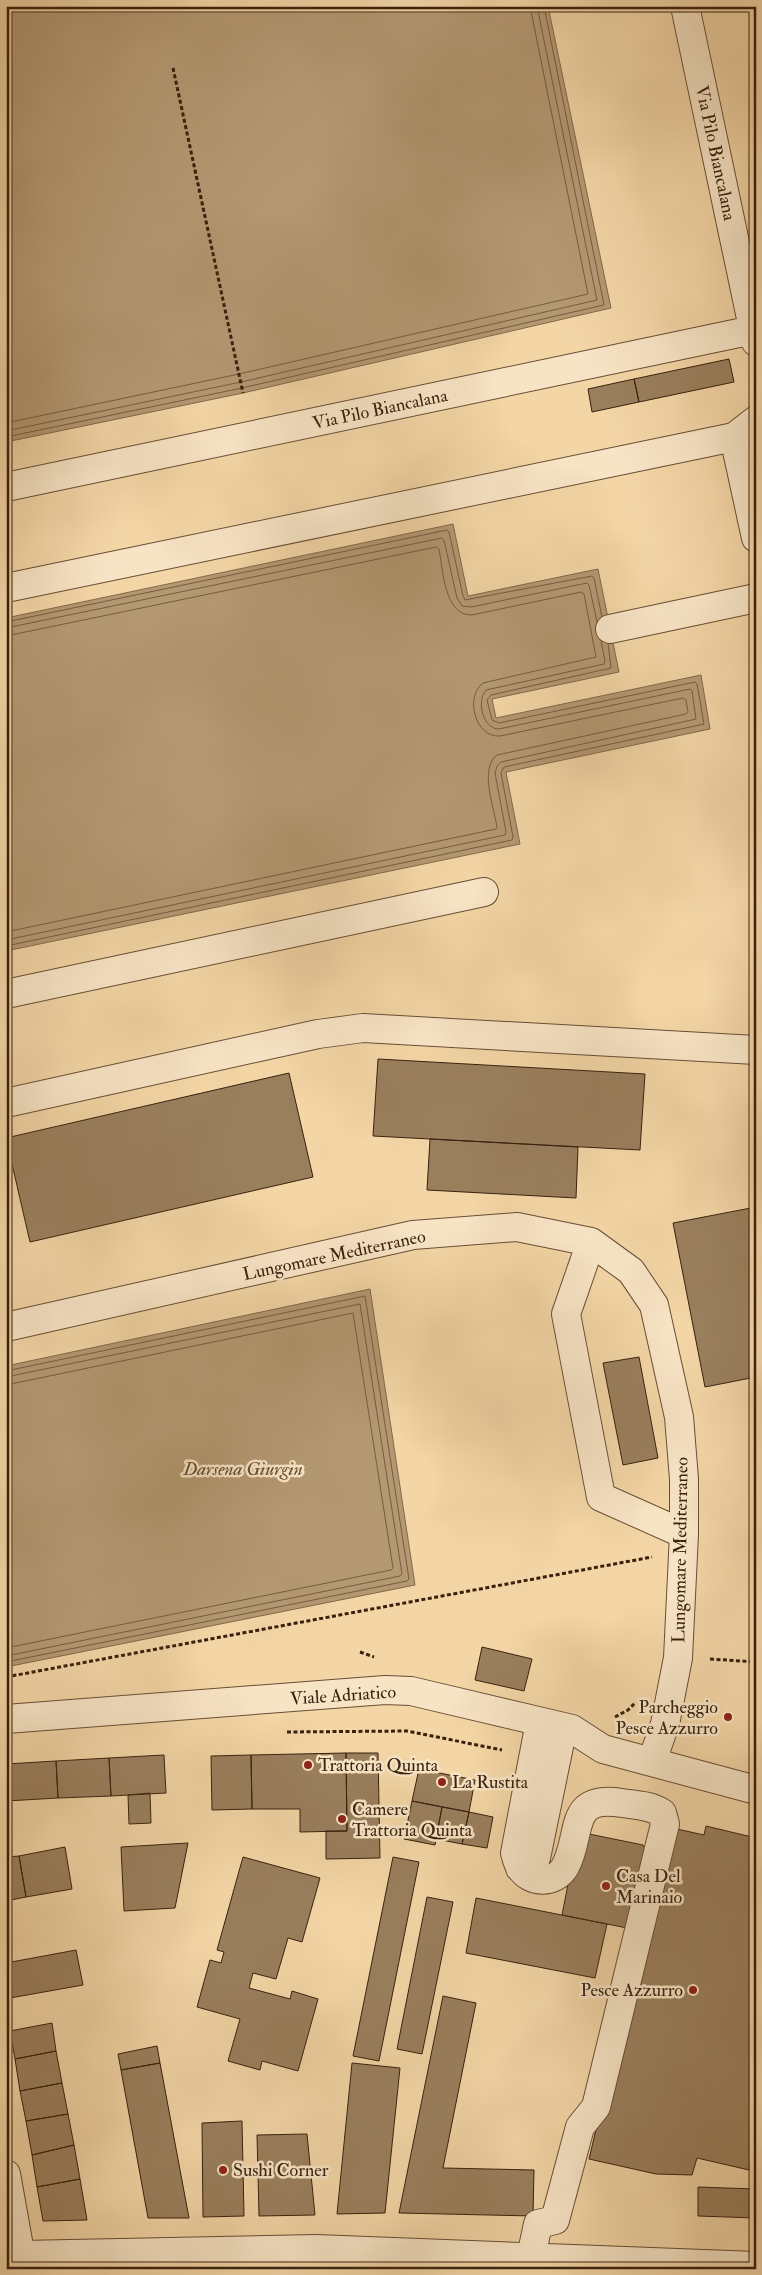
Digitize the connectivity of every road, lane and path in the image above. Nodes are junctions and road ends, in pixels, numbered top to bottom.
1 (685, 6) edge
2 (173, 68) dead end
3 (754, 336) edge
4 (243, 393) dead end
5 (756, 420) edge
6 (734, 437) junction
7 (6, 487) edge
8 (756, 538) edge
9 (6, 588) edge
10 (756, 598) edge
11 (610, 629) dead end
12 (484, 892) dead end
13 (6, 994) edge
14 (756, 1050) edge
15 (6, 1103) edge
16 (590, 1242) junction
17 (6, 1327) edge
18 (684, 1542) junction
19 (6, 1677) edge
20 (6, 1719) edge
21 (552, 1724) junction
22 (278, 1732) dead end
23 (533, 1757) junction
24 (652, 1761) junction
25 (756, 1790) edge
26 (520, 1868) junction
27 (6, 2174) edge
28 (531, 2257) junction
29 (22, 2262) edge
30 (563, 2263) edge
31 (756, 2266) edge

1 - 3 street, Via Pilo Biancalana
2 - 4 path
3 - 7 street, Via Pilo Biancalana
5 - 6 street
6 - 8 street
6 - 9 street
10 - 11 street
12 - 13 street
14 - 15 street
16 - 17 street, Lungomare Mediterraneo
16 - 18 street, Lungomare Mediterraneo
16 - 18 street
18 - 19 path
18 - 24 street, Lungomare Mediterraneo
20 - 21 street, Viale Adriatico
21 - 23 street
21 - 24 street, Viale Adriatico
21 - 26 street
22 - 23 path
23 - 26 street
24 - 25 street, Viale Adriatico
26 - 28 street
27 - 29 street
28 - 29 street
28 - 30 street
30 - 31 street

